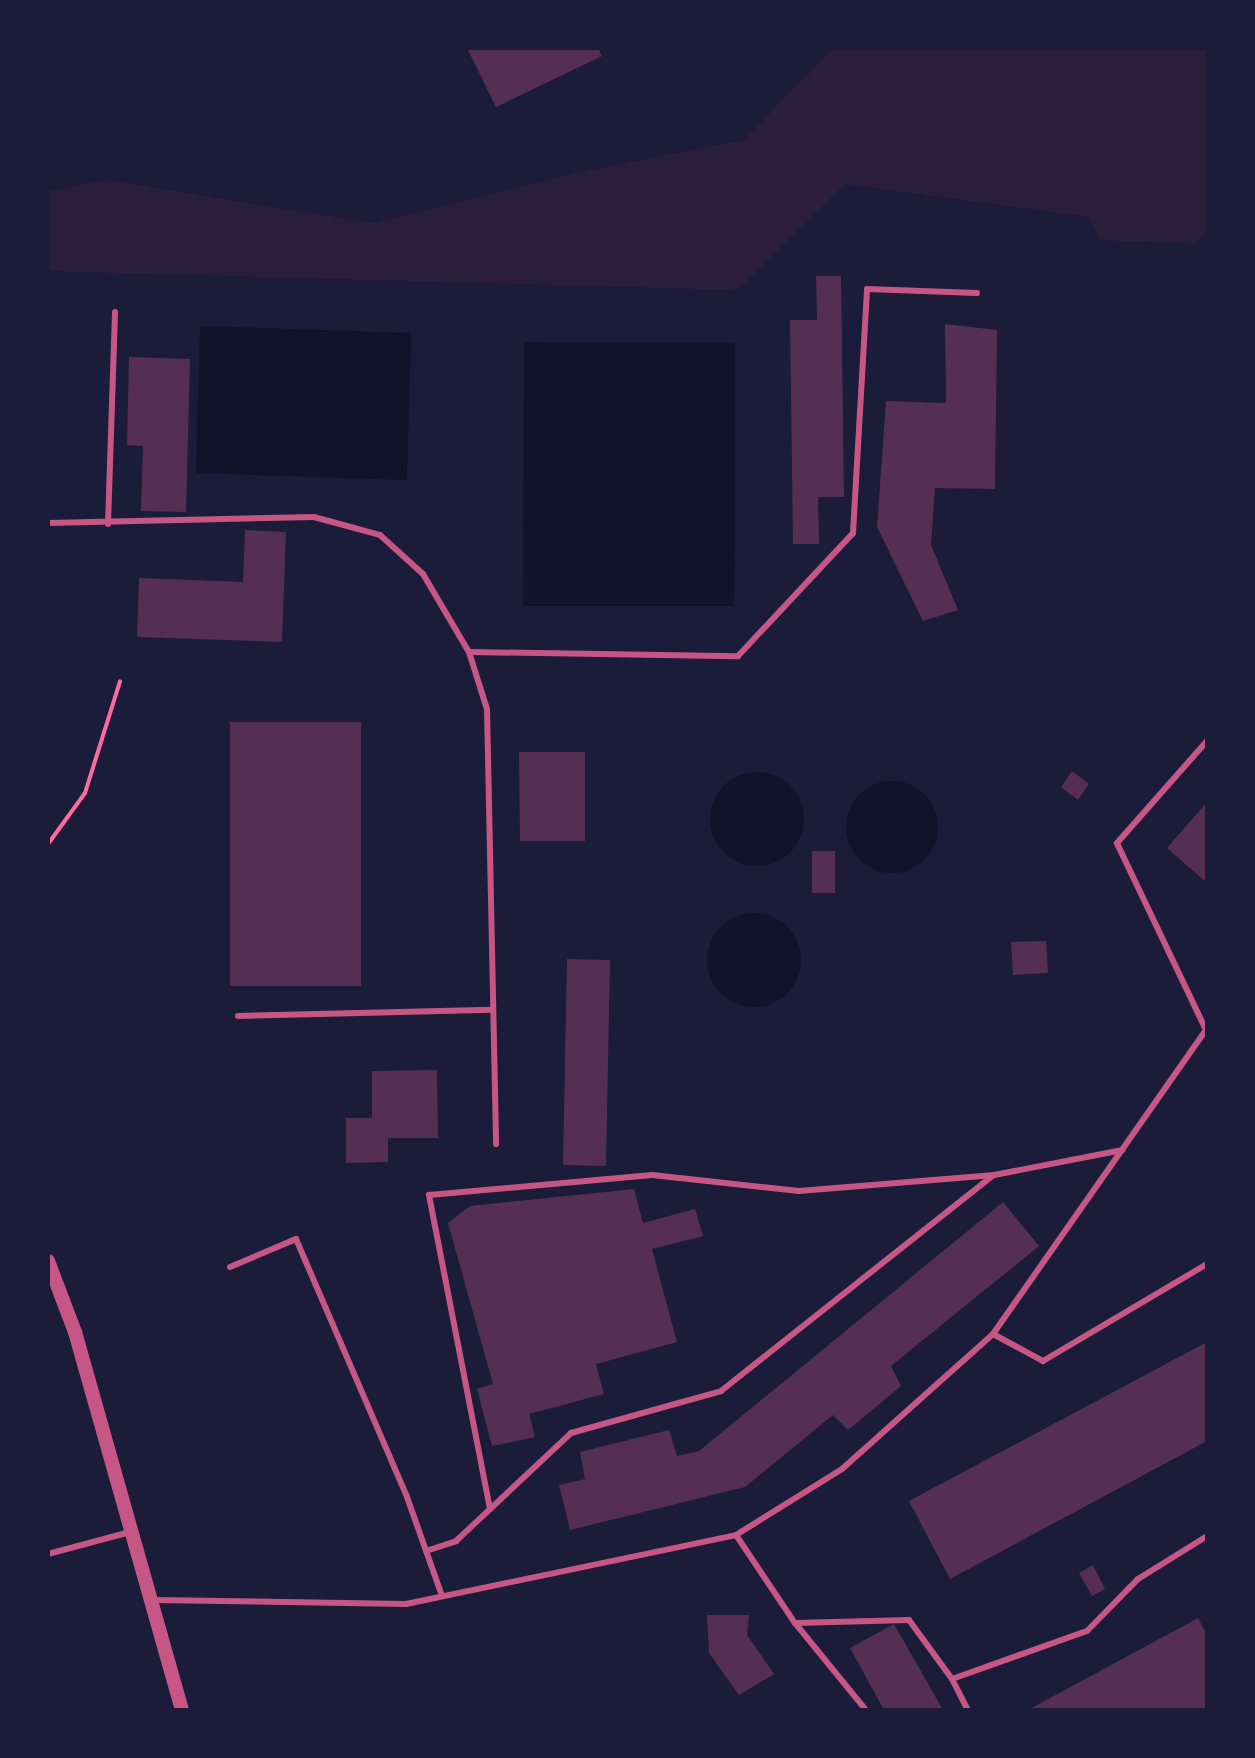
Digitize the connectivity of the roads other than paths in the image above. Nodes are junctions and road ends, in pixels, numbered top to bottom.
1 (977, 293) dead end
2 (115, 312) dead end
3 (48, 523) edge
4 (108, 524) junction
5 (469, 652) junction
6 (1207, 741) edge
7 (492, 1010) junction
8 (238, 1016) dead end
9 (1206, 1029) edge
10 (496, 1144) dead end
11 (1123, 1150) junction
12 (994, 1175) junction
13 (48, 1261) edge
14 (1207, 1264) edge
15 (230, 1267) dead end
16 (993, 1334) junction
17 (490, 1509) junction
18 (133, 1531) junction
19 (736, 1535) junction
20 (1207, 1536) edge
21 (426, 1551) junction
22 (48, 1554) edge
23 (442, 1596) junction
24 (153, 1600) junction
25 (795, 1623) junction
26 (952, 1679) junction
27 (182, 1710) edge
28 (866, 1710) edge
29 (968, 1710) edge

1 - 5 lane
2 - 4 lane
3 - 4 lane
4 - 5 lane
5 - 7 lane
6 - 9 lane
7 - 8 lane
7 - 10 lane
9 - 11 lane
11 - 12 lane
11 - 16 lane
12 - 17 lane
12 - 17 lane
13 - 18 street
14 - 16 lane
15 - 21 lane
16 - 19 lane
17 - 21 lane
18 - 22 lane
18 - 24 street
19 - 23 lane
19 - 25 lane
20 - 26 lane
21 - 23 lane
23 - 24 lane
24 - 27 street
25 - 26 lane
25 - 28 lane
26 - 29 lane

